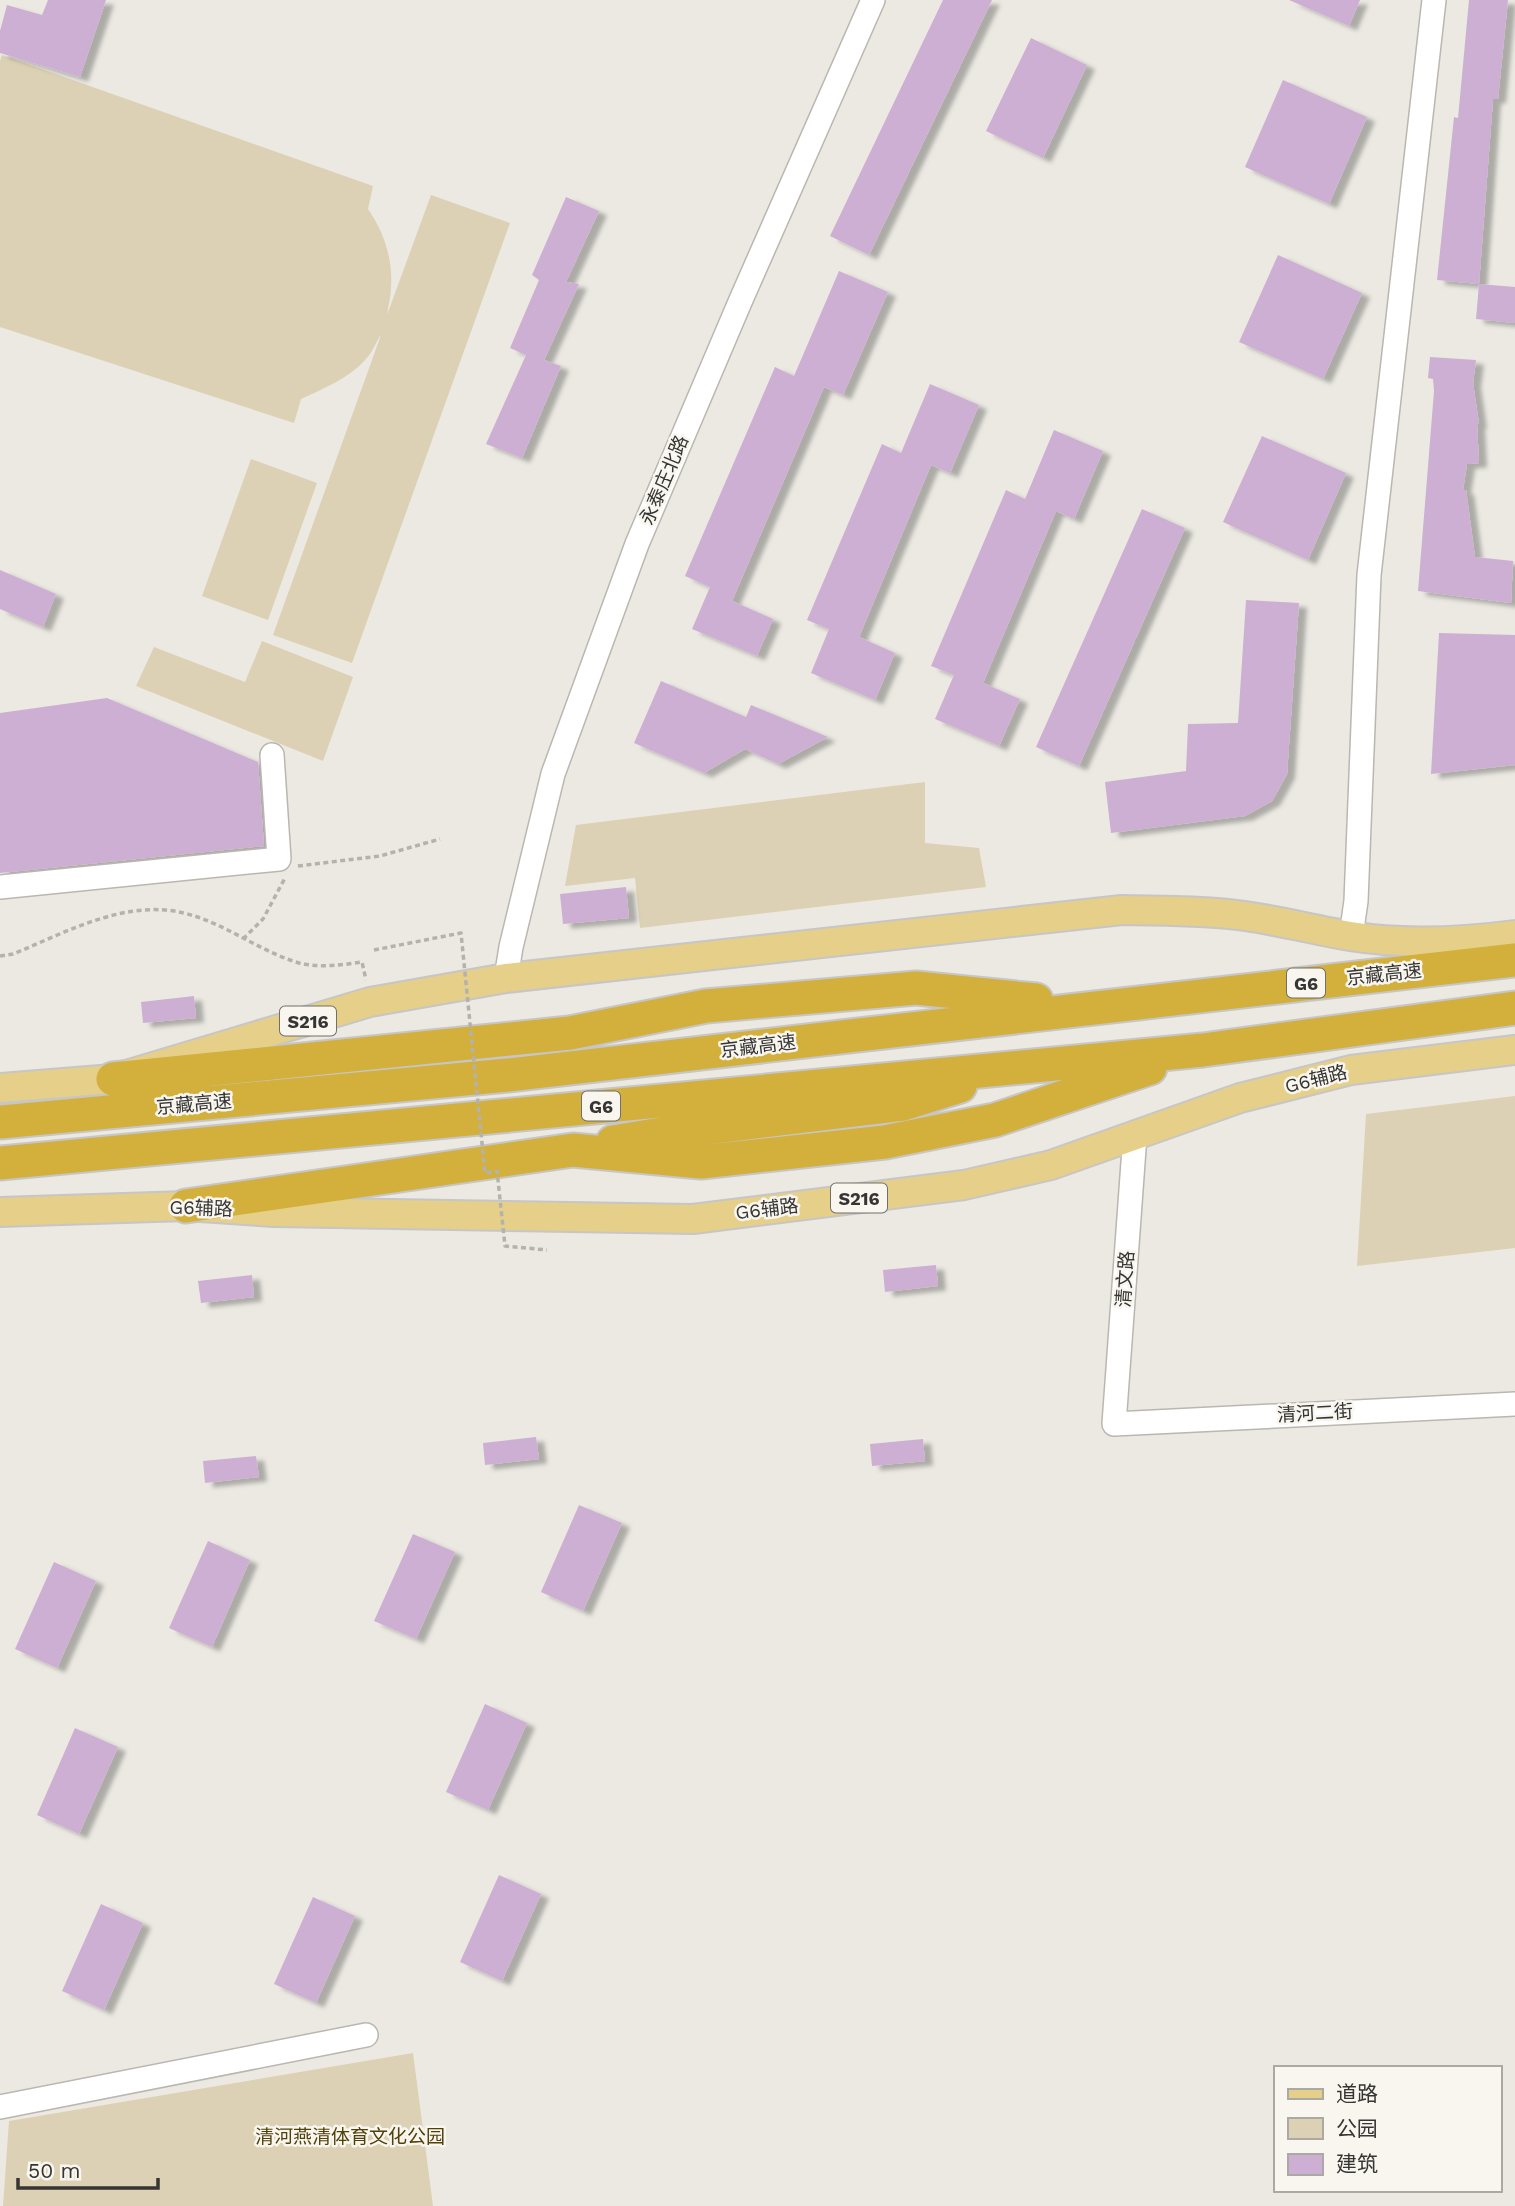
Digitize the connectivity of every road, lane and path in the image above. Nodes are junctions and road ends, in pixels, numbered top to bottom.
1 (873, 0) edge
2 (1434, 0) edge
3 (272, 755) dead end
4 (440, 839) dead end
5 (288, 866) dead end
6 (285, 876) dead end
7 (0, 887) edge
8 (1515, 935) edge
9 (1351, 936) junction
10 (243, 939) junction
11 (374, 950) dead end
12 (0, 956) edge
13 (1515, 960) edge
14 (506, 978) junction
15 (370, 1002) junction
16 (1097, 1006) junction
17 (1515, 1008) edge
18 (1202, 1050) junction
19 (1515, 1050) edge
20 (1018, 1067) junction
21 (113, 1079) junction
22 (0, 1088) edge
23 (0, 1122) edge
24 (1135, 1135) junction
25 (573, 1150) junction
26 (0, 1163) edge
27 (186, 1206) junction
28 (0, 1212) edge
29 (547, 1250) dead end
30 (1515, 1404) edge
31 (1114, 1424) joint
32 (366, 2035) dead end
33 (0, 2107) edge

1 - 14 street, 永泰庄北路
2 - 9 street
3 - 7 street
4 - 5 path
6 - 10 path
8 - 9 main road, S216
9 - 14 main road, S216
10 - 12 path
10 - 15 path
11 - 29 path, bridge
13 - 16 highway, 京藏高速 / G6
14 - 15 main road, S216
15 - 21 main road, S216
16 - 21 highway
16 - 23 highway, 京藏高速 / G6
17 - 18 highway, 京藏高速 / G6
18 - 20 highway, 京藏高速 / G6
18 - 25 highway
19 - 24 main road, G6辅路 / S216
20 - 25 highway
20 - 26 highway, 京藏高速 / G6
21 - 22 main road, S216
24 - 27 main road, G6辅路 / S216
24 - 31 street, 清文路
25 - 27 highway
27 - 28 main road, G6辅路 / S216
30 - 31 street, 清河二街
32 - 33 street

